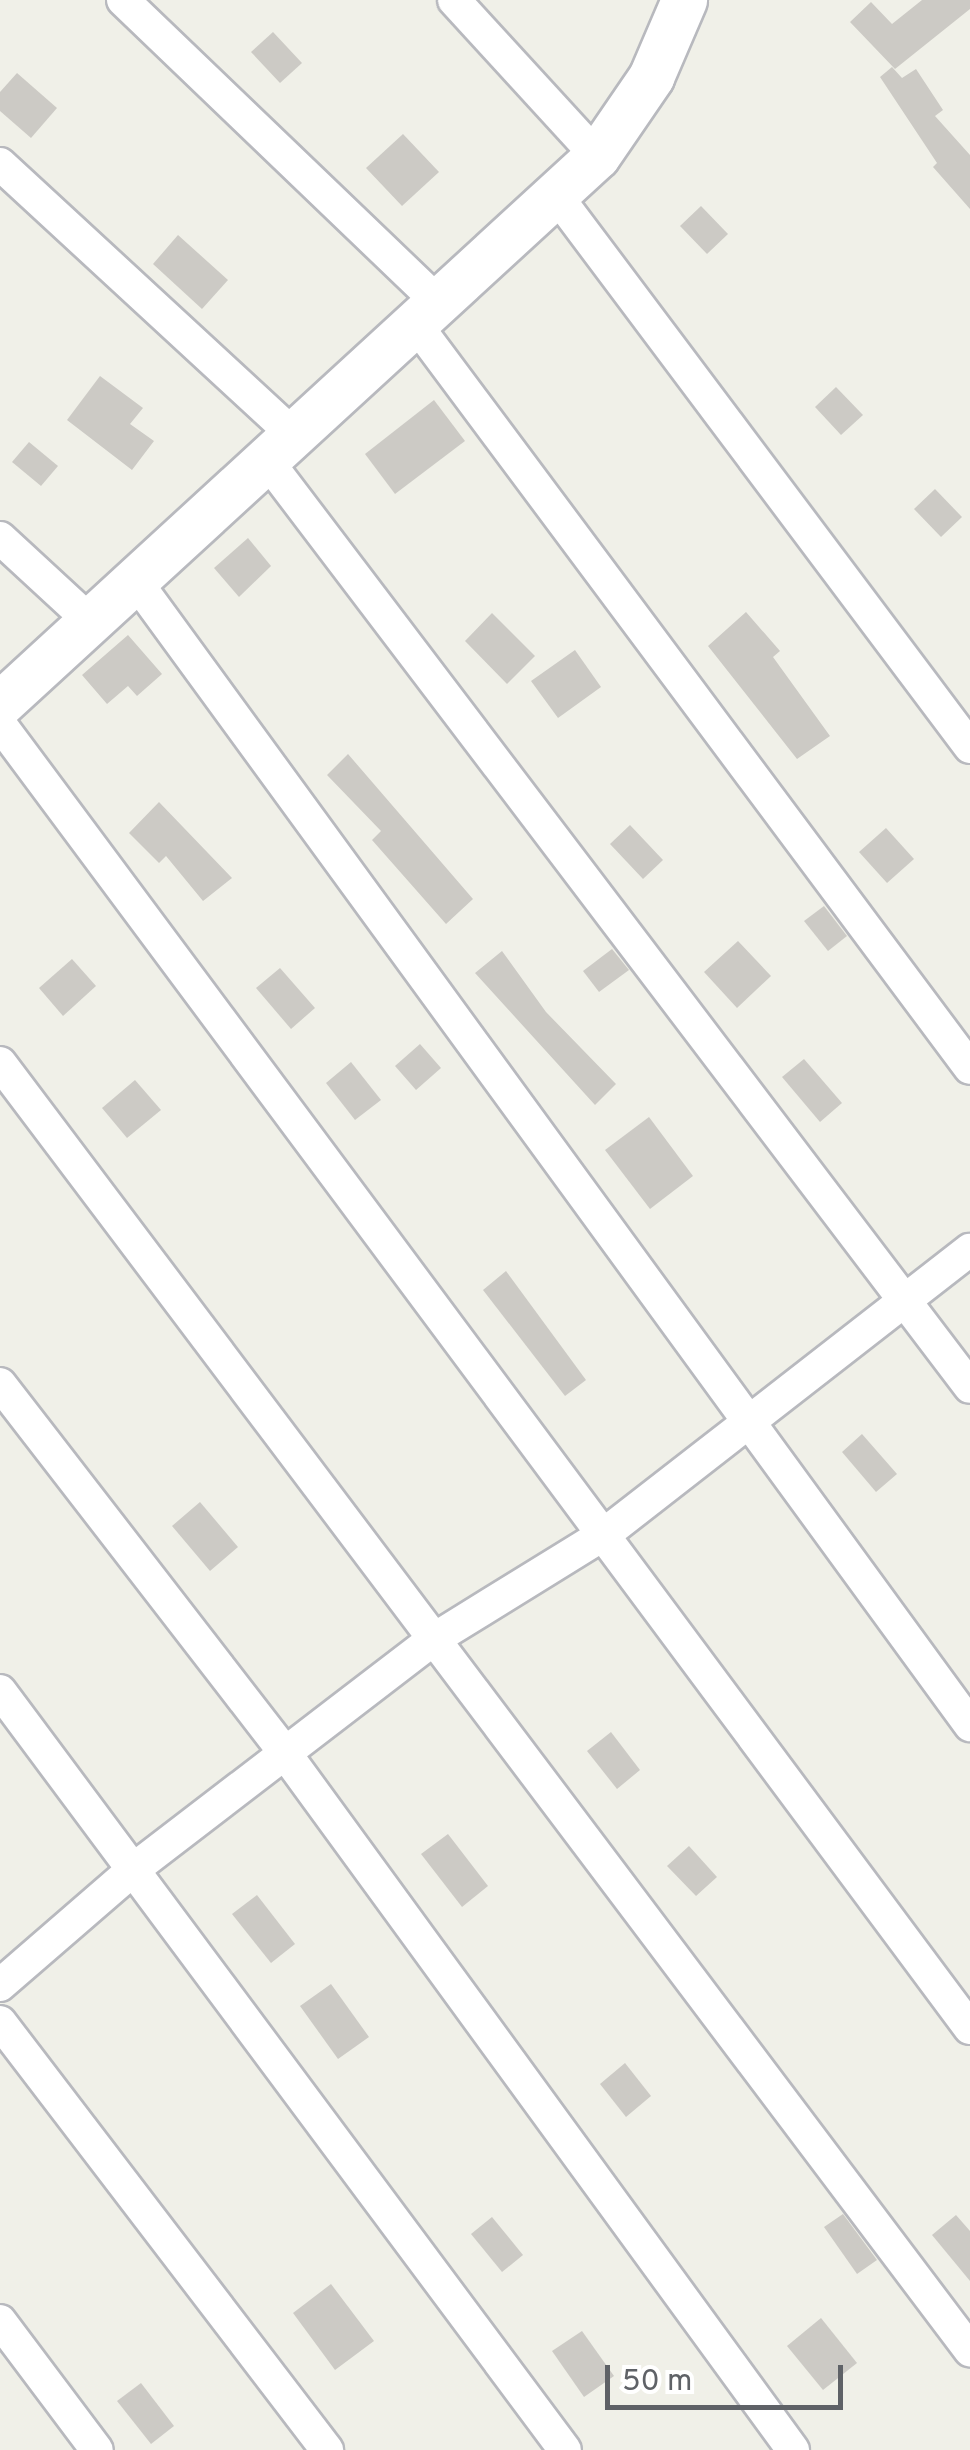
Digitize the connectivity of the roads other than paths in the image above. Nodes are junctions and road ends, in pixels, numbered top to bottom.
1 (122, 0) edge
2 (454, 0) edge
3 (684, 0) edge
4 (597, 156) junction
5 (0, 164) edge
6 (556, 195) junction
7 (429, 315) junction
8 (281, 448) junction
9 (0, 538) edge
10 (137, 583) junction
11 (92, 623) junction
12 (0, 704) edge
13 (0, 724) edge
14 (970, 747) edge
15 (0, 1064) edge
16 (970, 1068) edge
17 (970, 1250) edge
18 (905, 1298) junction
19 (0, 1384) edge
20 (970, 1386) edge
21 (748, 1429) junction
22 (606, 1533) junction
23 (431, 1641) junction
24 (0, 1691) edge
25 (970, 1725) edge
26 (287, 1756) junction
27 (134, 1870) junction
28 (0, 1985) edge
29 (0, 2022) edge
30 (970, 2028) edge
31 (0, 2321) edge
32 (970, 2350) edge
33 (96, 2450) edge
34 (328, 2450) edge
35 (565, 2450) edge
36 (793, 2450) edge

1 - 7 street
2 - 4 street
3 - 4 street
4 - 6 street
5 - 8 street
6 - 7 street
6 - 14 street
7 - 8 street
7 - 16 street
8 - 10 street
8 - 18 street
9 - 11 street
10 - 11 street
10 - 21 street
11 - 12 street
13 - 22 street
15 - 23 street
17 - 18 street
18 - 20 street
18 - 21 street
19 - 26 street
21 - 22 street
21 - 25 street
22 - 23 street
22 - 30 street
23 - 26 street
23 - 32 street
24 - 27 street
26 - 27 street
26 - 36 street
27 - 28 street
27 - 35 street
29 - 34 street
31 - 33 street

